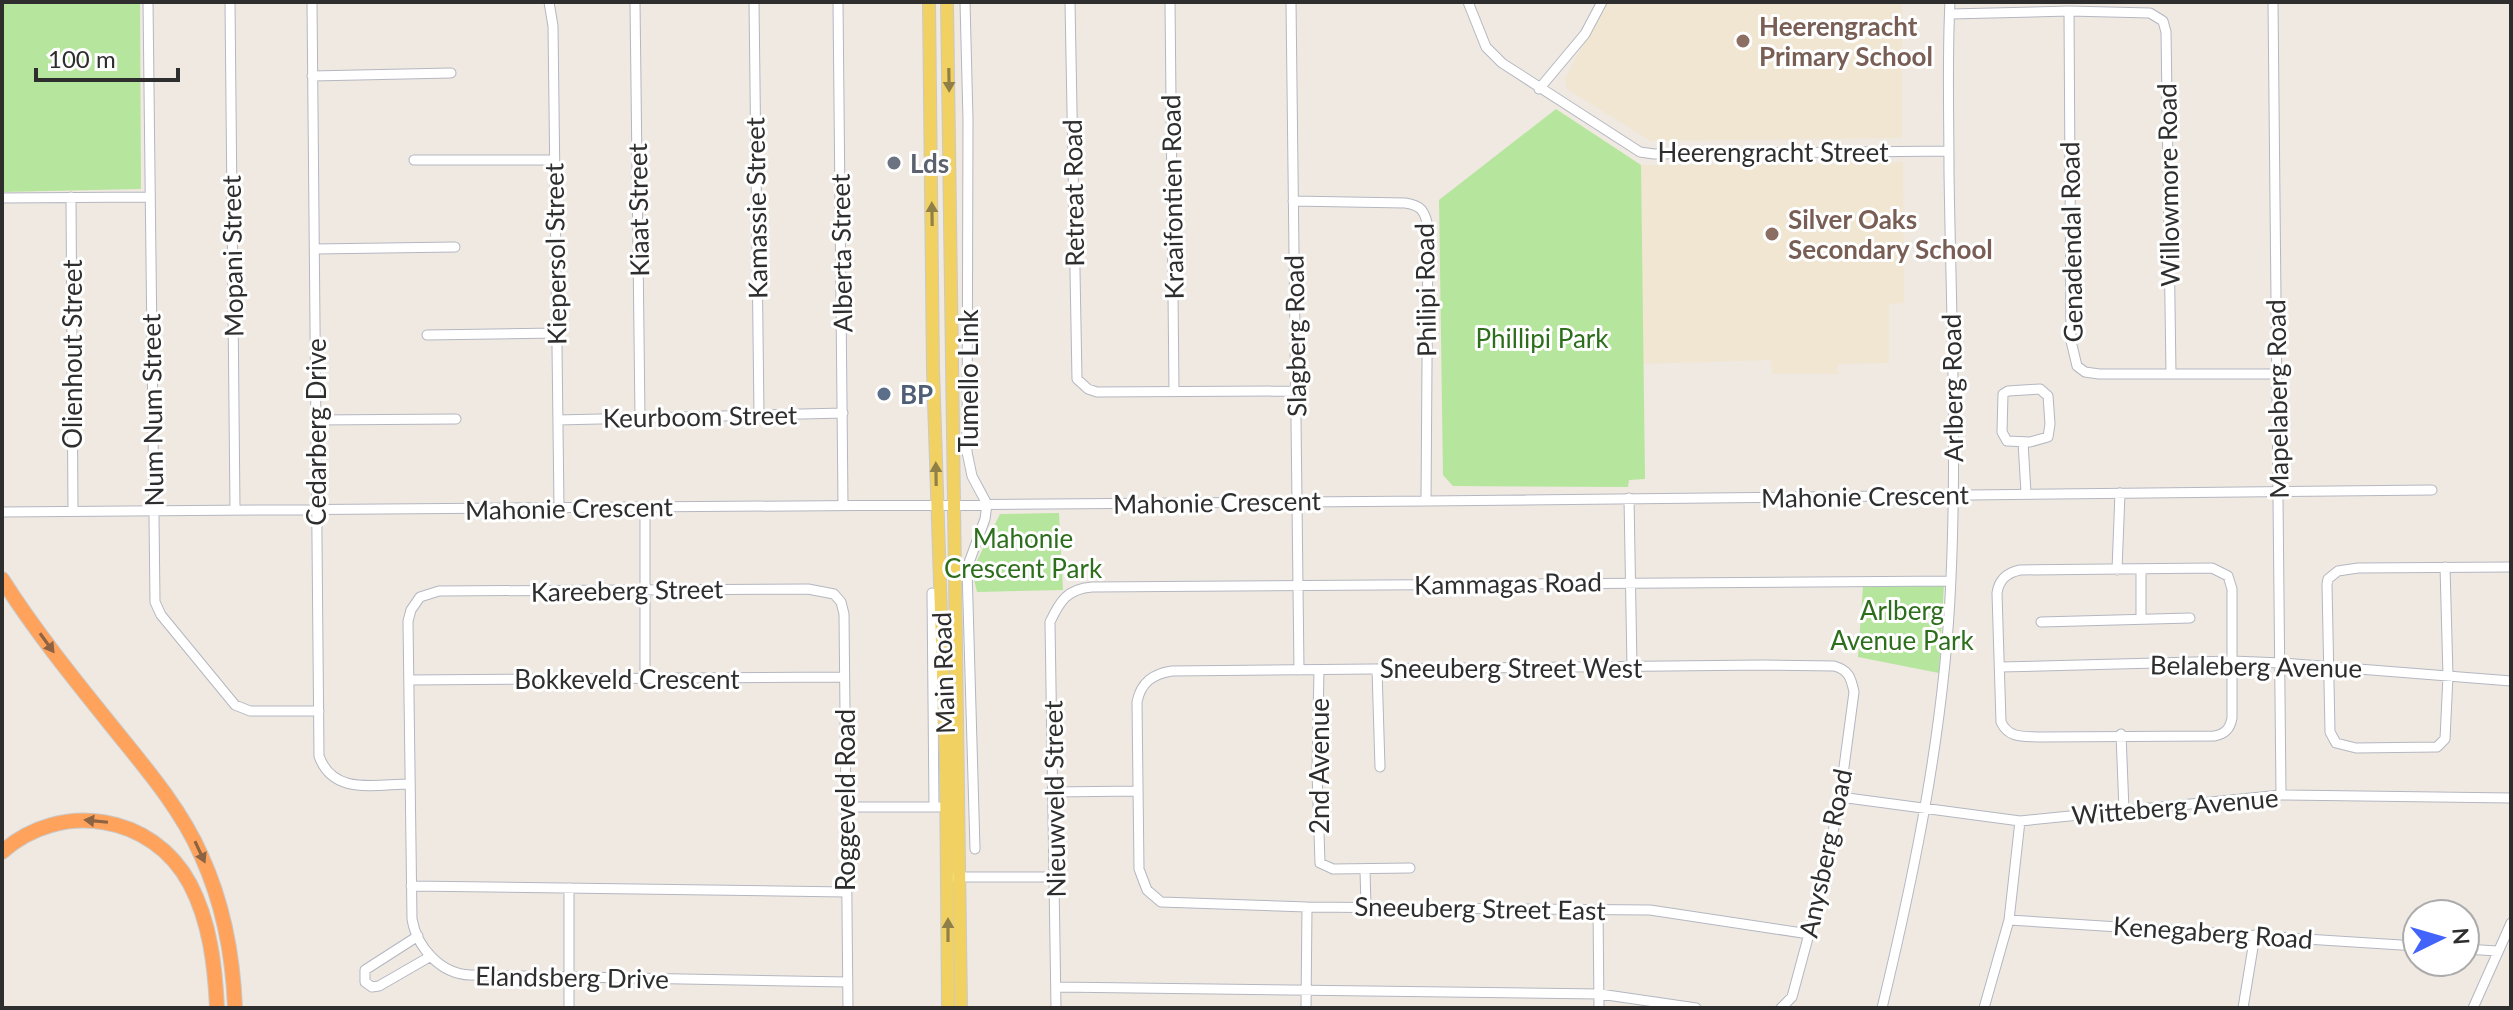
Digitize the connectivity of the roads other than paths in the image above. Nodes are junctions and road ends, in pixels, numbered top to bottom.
1 (148, 2) edge
2 (230, 2) edge
3 (312, 2) edge
4 (549, 2) edge
5 (635, 2) edge
6 (754, 2) edge
7 (838, 2) edge
8 (929, 2) edge
9 (947, 2) edge
10 (965, 2) edge
11 (1070, 2) edge
12 (1170, 2) edge
13 (1291, 2) edge
14 (1468, 2) edge
15 (1602, 2) edge
16 (1950, 2) edge
17 (2273, 2) edge
18 (2069, 11) junction
19 (1950, 14) junction
20 (451, 73) dead end
21 (312, 76) junction
22 (1539, 89) junction
23 (1949, 151) junction
24 (414, 160) dead end
25 (554, 160) junction
26 (71, 197) junction
27 (150, 197) junction
28 (2, 198) edge
29 (1293, 201) junction
30 (455, 247) dead end
31 (315, 249) junction
32 (555, 333) junction
33 (427, 335) dead end
34 (2171, 373) junction
35 (2276, 374) junction
36 (1174, 391) junction
37 (1295, 391) junction
38 (843, 413) junction
39 (759, 415) junction
40 (640, 417) junction
41 (456, 419) dead end
42 (317, 420) junction
43 (558, 420) junction
44 (2023, 442) junction
45 (2432, 490) dead end
46 (2278, 491) junction
47 (2026, 493) junction
48 (2120, 493) junction
49 (1954, 495) junction
50 (1629, 498) junction
51 (1297, 501) junction
52 (1426, 501) junction
53 (843, 504) junction
54 (936, 504) junction
55 (953, 504) junction
56 (987, 504) junction
57 (559, 507) junction
58 (645, 507) junction
59 (317, 509) junction
60 (235, 510) junction
61 (73, 511) junction
62 (153, 511) junction
63 (2, 512) edge
64 (2445, 567) junction
65 (2511, 567) edge
66 (2141, 569) junction
67 (2117, 570) junction
68 (2, 579) edge
69 (1951, 581) junction
70 (1629, 582) junction
71 (1298, 585) junction
72 (645, 589) junction
73 (932, 593) dead end
74 (834, 594) joint
75 (1066, 595) joint
76 (420, 597) joint
77 (2190, 618) dead end
78 (2141, 619) junction
79 (2041, 622) dead end
80 (2232, 661) junction
81 (2282, 663) junction
82 (2330, 665) junction
83 (1632, 667) junction
84 (2001, 667) junction
85 (1377, 669) junction
86 (1299, 670) junction
87 (1319, 670) junction
88 (2448, 676) junction
89 (844, 677) junction
90 (645, 679) junction
91 (409, 680) junction
92 (2511, 681) edge
93 (1854, 692) joint
94 (319, 711) junction
95 (2121, 734) junction
96 (1380, 767) dead end
97 (410, 784) junction
98 (1137, 791) junction
99 (1054, 792) junction
100 (2281, 795) junction
101 (1840, 797) junction
102 (2511, 798) edge
103 (847, 807) junction
104 (946, 807) junction
105 (1924, 809) junction
106 (2124, 810) junction
107 (2020, 821) junction
108 (975, 849) dead end
109 (2, 852) edge
110 (1410, 868) dead end
111 (1365, 870) junction
112 (954, 877) junction
113 (1055, 877) junction
114 (411, 886) junction
115 (569, 888) junction
116 (846, 892) junction
117 (1307, 907) junction
118 (1366, 907) junction
119 (1598, 909) junction
120 (2009, 920) junction
121 (2511, 923) edge
122 (1809, 934) junction
123 (2255, 935) junction
124 (418, 936) junction
125 (2401, 945) edge
126 (2481, 950) edge
127 (2497, 951) junction
128 (431, 956) junction
129 (570, 977) junction
130 (847, 982) junction
131 (1056, 987) junction
132 (1306, 990) junction
133 (1600, 994) junction
134 (217, 1008) edge
135 (235, 1008) edge
136 (569, 1008) edge
137 (848, 1008) edge
138 (948, 1008) edge
139 (961, 1008) edge
140 (1056, 1008) edge
141 (1306, 1008) edge
142 (1599, 1008) edge
143 (1696, 1008) edge
144 (1781, 1008) edge
145 (1882, 1008) edge
146 (1984, 1008) edge
147 (2243, 1008) edge
148 (2473, 1008) edge

1 - 27 street, Num Num Street
2 - 60 street, Mopani Street
3 - 21 street, Cedarberg Drive
4 - 25 street, Kiepersol Street
5 - 40 street, Kiaat Street
6 - 39 street, Kamassie Street
7 - 38 street, Alberta Street
54 -> 8 main road, Main Road
9 -> 55 main road, Main Road
10 - 56 street, Tumello Link
11 - 36 street, Retreat Road
12 - 36 street, Kraaifontien Road
13 - 29 street, Slagberg Road
14 - 22 street, Heerengracht Street
15 - 22 street
16 - 19 street, Arlberg Road
17 - 35 street, Mapelaberg Road
18 - 19 street
18 - 34 street, Willowmore Road
18 - 34 street, Genadendal Road
19 - 23 street, Arlberg Road
20 - 21 street
21 - 31 street, Cedarberg Drive
22 - 23 street, Heerengracht Street
23 - 49 street, Arlberg Road
24 - 25 street
25 - 32 street, Kiepersol Street
26 - 27 street
26 - 28 street
26 - 61 street, Olienhout Street
27 - 62 street, Num Num Street
29 - 37 street, Slagberg Road
29 - 52 street, Philipi Road
30 - 31 street
31 - 42 street, Cedarberg Drive
32 - 33 street
32 - 43 street, Kiepersol Street
34 - 35 street, Genadendal Road
35 - 46 street, Mapelaberg Road
36 - 37 street
37 - 51 street, Slagberg Road
38 - 39 street, Keurboom Street
38 - 53 street, Alberta Street
39 - 40 street, Keurboom Street
40 - 43 street, Keurboom Street
41 - 42 street
42 - 59 street, Cedarberg Drive
43 - 57 street, Kiepersol Street
44 - 44 street
44 - 47 street
45 - 46 street, Mahonie Crescent
46 - 48 street, Mahonie Crescent
46 - 81 street, Mapelaberg Road
47 - 48 street, Mahonie Crescent
47 - 49 street, Mahonie Crescent
48 - 67 street
49 - 50 street, Mahonie Crescent
49 - 69 street, Arlberg Road
50 - 52 street, Mahonie Crescent
50 - 70 street
51 - 52 street, Mahonie Crescent
51 - 56 street, Mahonie Crescent
51 - 71 street, Slagberg Road
53 - 54 street, Mahonie Crescent
53 - 58 street, Mahonie Crescent
54 - 55 street, Mahonie Crescent
54 - 104 main road, Main Road
55 - 56 street, Mahonie Crescent
55 - 104 main road, Main Road
56 - 108 street
57 - 58 street, Mahonie Crescent
57 - 59 street, Mahonie Crescent
58 - 72 street
59 - 60 street, Mahonie Crescent
59 - 94 street, Cedarberg Drive
60 - 62 street, Mahonie Crescent
61 - 62 street, Mahonie Crescent
61 - 63 street, Mahonie Crescent
62 - 94 street, Num Num Street
64 - 65 street
64 - 82 street
64 - 88 street
66 - 67 street
66 - 78 street
66 - 80 street
67 - 84 street
68 -> 135 highway
69 - 70 street, Kammagas Road
69 - 105 street, Arlberg Road
70 - 71 street, Kammagas Road
70 - 83 street
71 - 75 street, Kammagas Road
71 - 86 street, Slagberg Road
72 - 74 street, Kareeberg Street
72 - 76 street, Kareeberg Street
72 - 90 street
73 - 104 street
74 - 89 street, Roggeveld Road
75 - 99 street, Nieuwveld Street
76 - 91 street, Elandsberg Drive
77 - 78 street
78 - 79 street
80 - 81 street, Belaleberg Avenue
80 - 84 street, Belaleberg Avenue
80 - 95 street
81 - 82 street, Belaleberg Avenue
81 - 100 street, Mapelaberg Road
82 - 88 street, Belaleberg Avenue
82 - 88 street
83 - 85 street, Sneeuberg Street West
83 - 93 street, Sneeuberg Street West
84 - 95 street
85 - 87 street, Sneeuberg Street West
85 - 96 street
86 - 87 street, Sneeuberg Street West
86 - 98 street, Sneeuberg Street West
87 - 111 street, 2nd Avenue
88 - 92 street, Belaleberg Avenue
89 - 90 street, Bokkeveld Crescent
89 - 103 street, Roggeveld Road
90 - 91 street, Bokkeveld Crescent
91 - 97 street, Elandsberg Drive
93 - 101 street, Anysberg Road
94 - 97 street, Cedarberg Drive
95 - 106 street
97 - 114 street, Elandsberg Drive
98 - 99 street
98 - 117 street, Sneeuberg Street East
99 - 113 street, Nieuwveld Street
100 - 102 street, Witteberg Avenue
100 - 106 street, Witteberg Avenue
101 - 105 street, Witteberg Avenue
101 - 122 street, Anysberg Road
103 - 104 street
103 - 116 street, Roggeveld Road
104 - 112 main road, Main Road
105 - 107 street, Witteberg Avenue
105 - 145 street, Arlberg Road
106 - 107 street, Witteberg Avenue
107 - 120 street
134 -> 109 highway
110 - 111 street, 2nd Avenue
111 - 118 street
112 - 113 street
138 -> 112 main road, Main Road
112 - 139 main road, Main Road
113 - 131 street, Nieuwveld Street
114 - 115 street
114 - 124 street, Elandsberg Drive
115 - 116 street
115 - 129 street
116 - 130 street, Roggeveld Road
117 - 118 street, Sneeuberg Street East
117 - 132 street
118 - 119 street, Sneeuberg Street East
119 - 122 street, Sneeuberg Street East
119 - 133 street
120 - 123 street, Kenegaberg Road
120 - 146 street
121 - 127 street
122 - 144 street, Anysberg Road
123 - 125 street, Kenegaberg Road
123 - 147 street
124 - 128 street, Elandsberg Drive
124 - 128 street
126 - 127 street
127 - 148 street
128 - 129 street, Elandsberg Drive
129 - 130 street, Elandsberg Drive
129 - 136 street
130 - 137 street, Roggeveld Road
131 - 132 street
131 - 140 street, Nieuwveld Street
132 - 133 street
132 - 141 street
133 - 142 street
133 - 143 street

